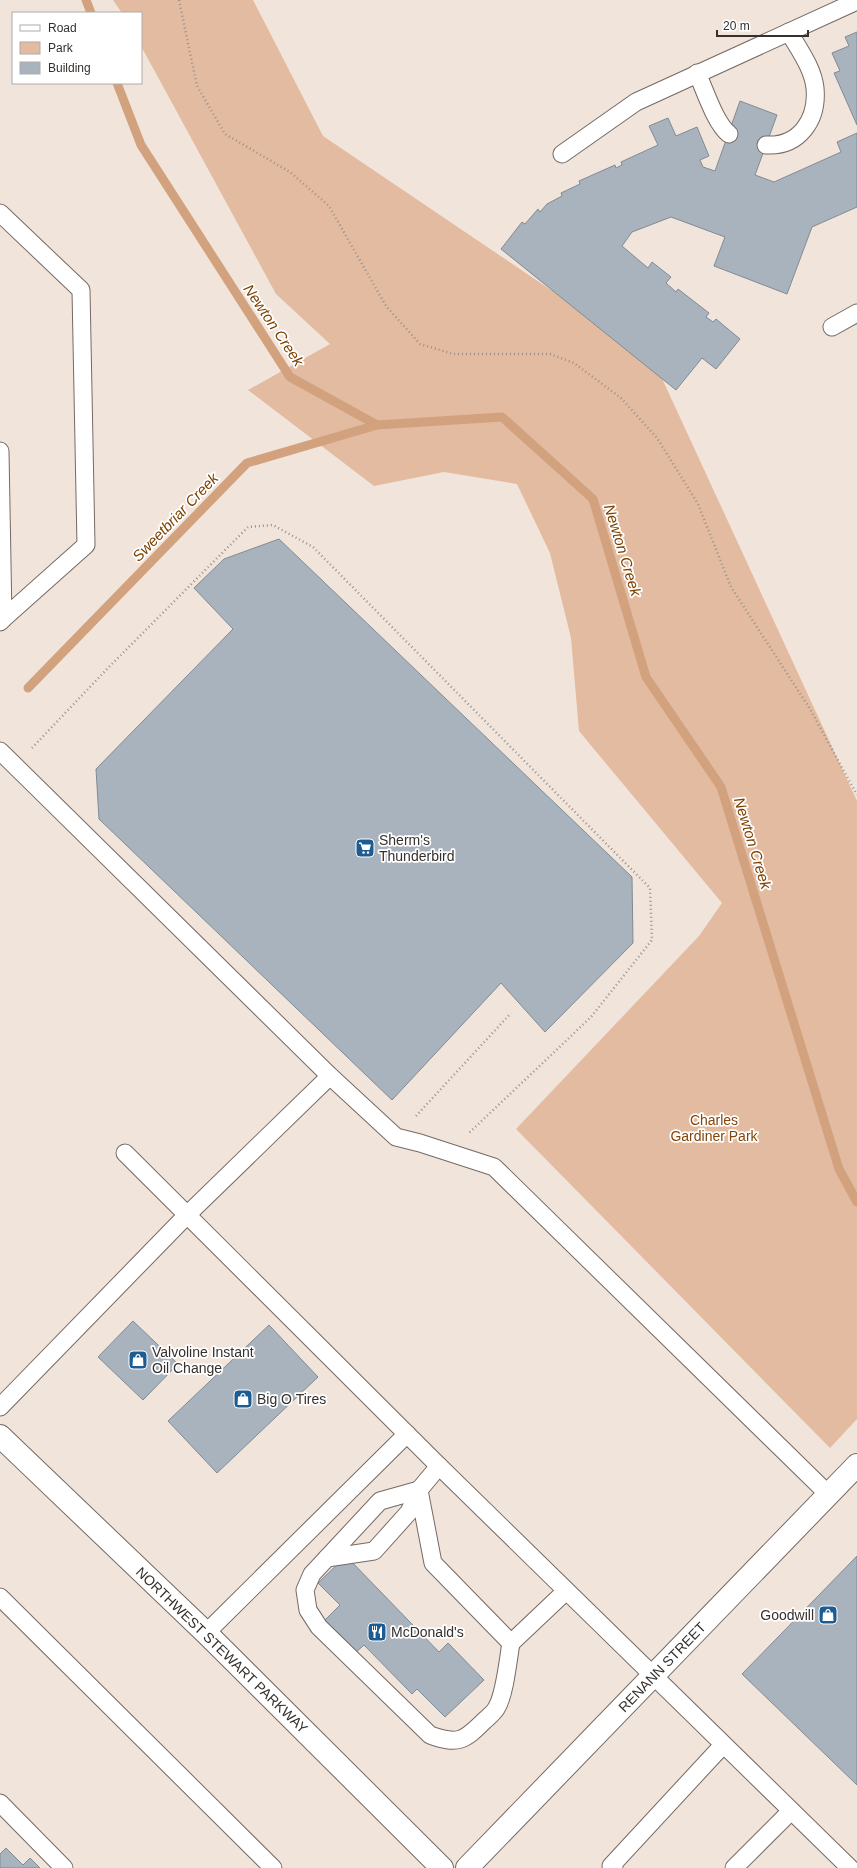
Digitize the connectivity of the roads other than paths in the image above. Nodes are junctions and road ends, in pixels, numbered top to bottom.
1 (857, 1) edge
2 (789, 32) junction
3 (697, 73) junction
4 (729, 134) dead end
5 (766, 145) dead end
6 (562, 154) dead end
7 (0, 213) edge
8 (857, 313) edge
9 (832, 327) dead end
10 (0, 451) edge
11 (2, 621) edge
12 (0, 751) edge
13 (330, 1076) junction
14 (125, 1153) dead end
15 (187, 1215) junction
16 (0, 1407) edge
17 (407, 1434) junction
18 (0, 1436) edge
19 (857, 1465) edge
20 (439, 1466) junction
21 (419, 1490) junction
22 (829, 1495) junction
23 (327, 1558) junction
24 (566, 1591) junction
25 (0, 1597) edge
26 (206, 1633) junction
27 (511, 1643) junction
28 (653, 1676) junction
29 (723, 1744) junction
30 (0, 1803) edge
31 (791, 1810) junction
32 (64, 1868) edge
33 (273, 1868) edge
34 (442, 1868) edge
35 (467, 1868) edge
36 (614, 1868) edge
37 (734, 1868) edge
38 (850, 1868) edge

1 - 2 lane
2 - 3 lane
2 - 5 lane
3 - 4 lane
3 - 6 lane
7 - 11 lane
8 - 9 lane
10 - 11 lane
12 - 13 lane
13 - 15 lane
13 - 22 lane
14 - 15 lane
15 - 16 lane
15 - 17 lane
17 - 20 lane
17 - 26 lane
18 - 26 main road, NORTHWEST STEWART PARKWAY
19 - 22 main road, RENANN STREET
20 - 21 lane
20 - 24 lane
21 - 23 lane
21 - 23 lane
21 - 27 lane
22 - 28 main road, RENANN STREET
23 - 27 lane
24 - 27 lane
24 - 28 lane
25 - 33 lane
26 - 34 main road, NORTHWEST STEWART PARKWAY
28 - 29 lane
28 - 35 main road, RENANN STREET
29 - 31 lane
29 - 36 lane
30 - 32 lane
31 - 37 lane
31 - 38 lane

